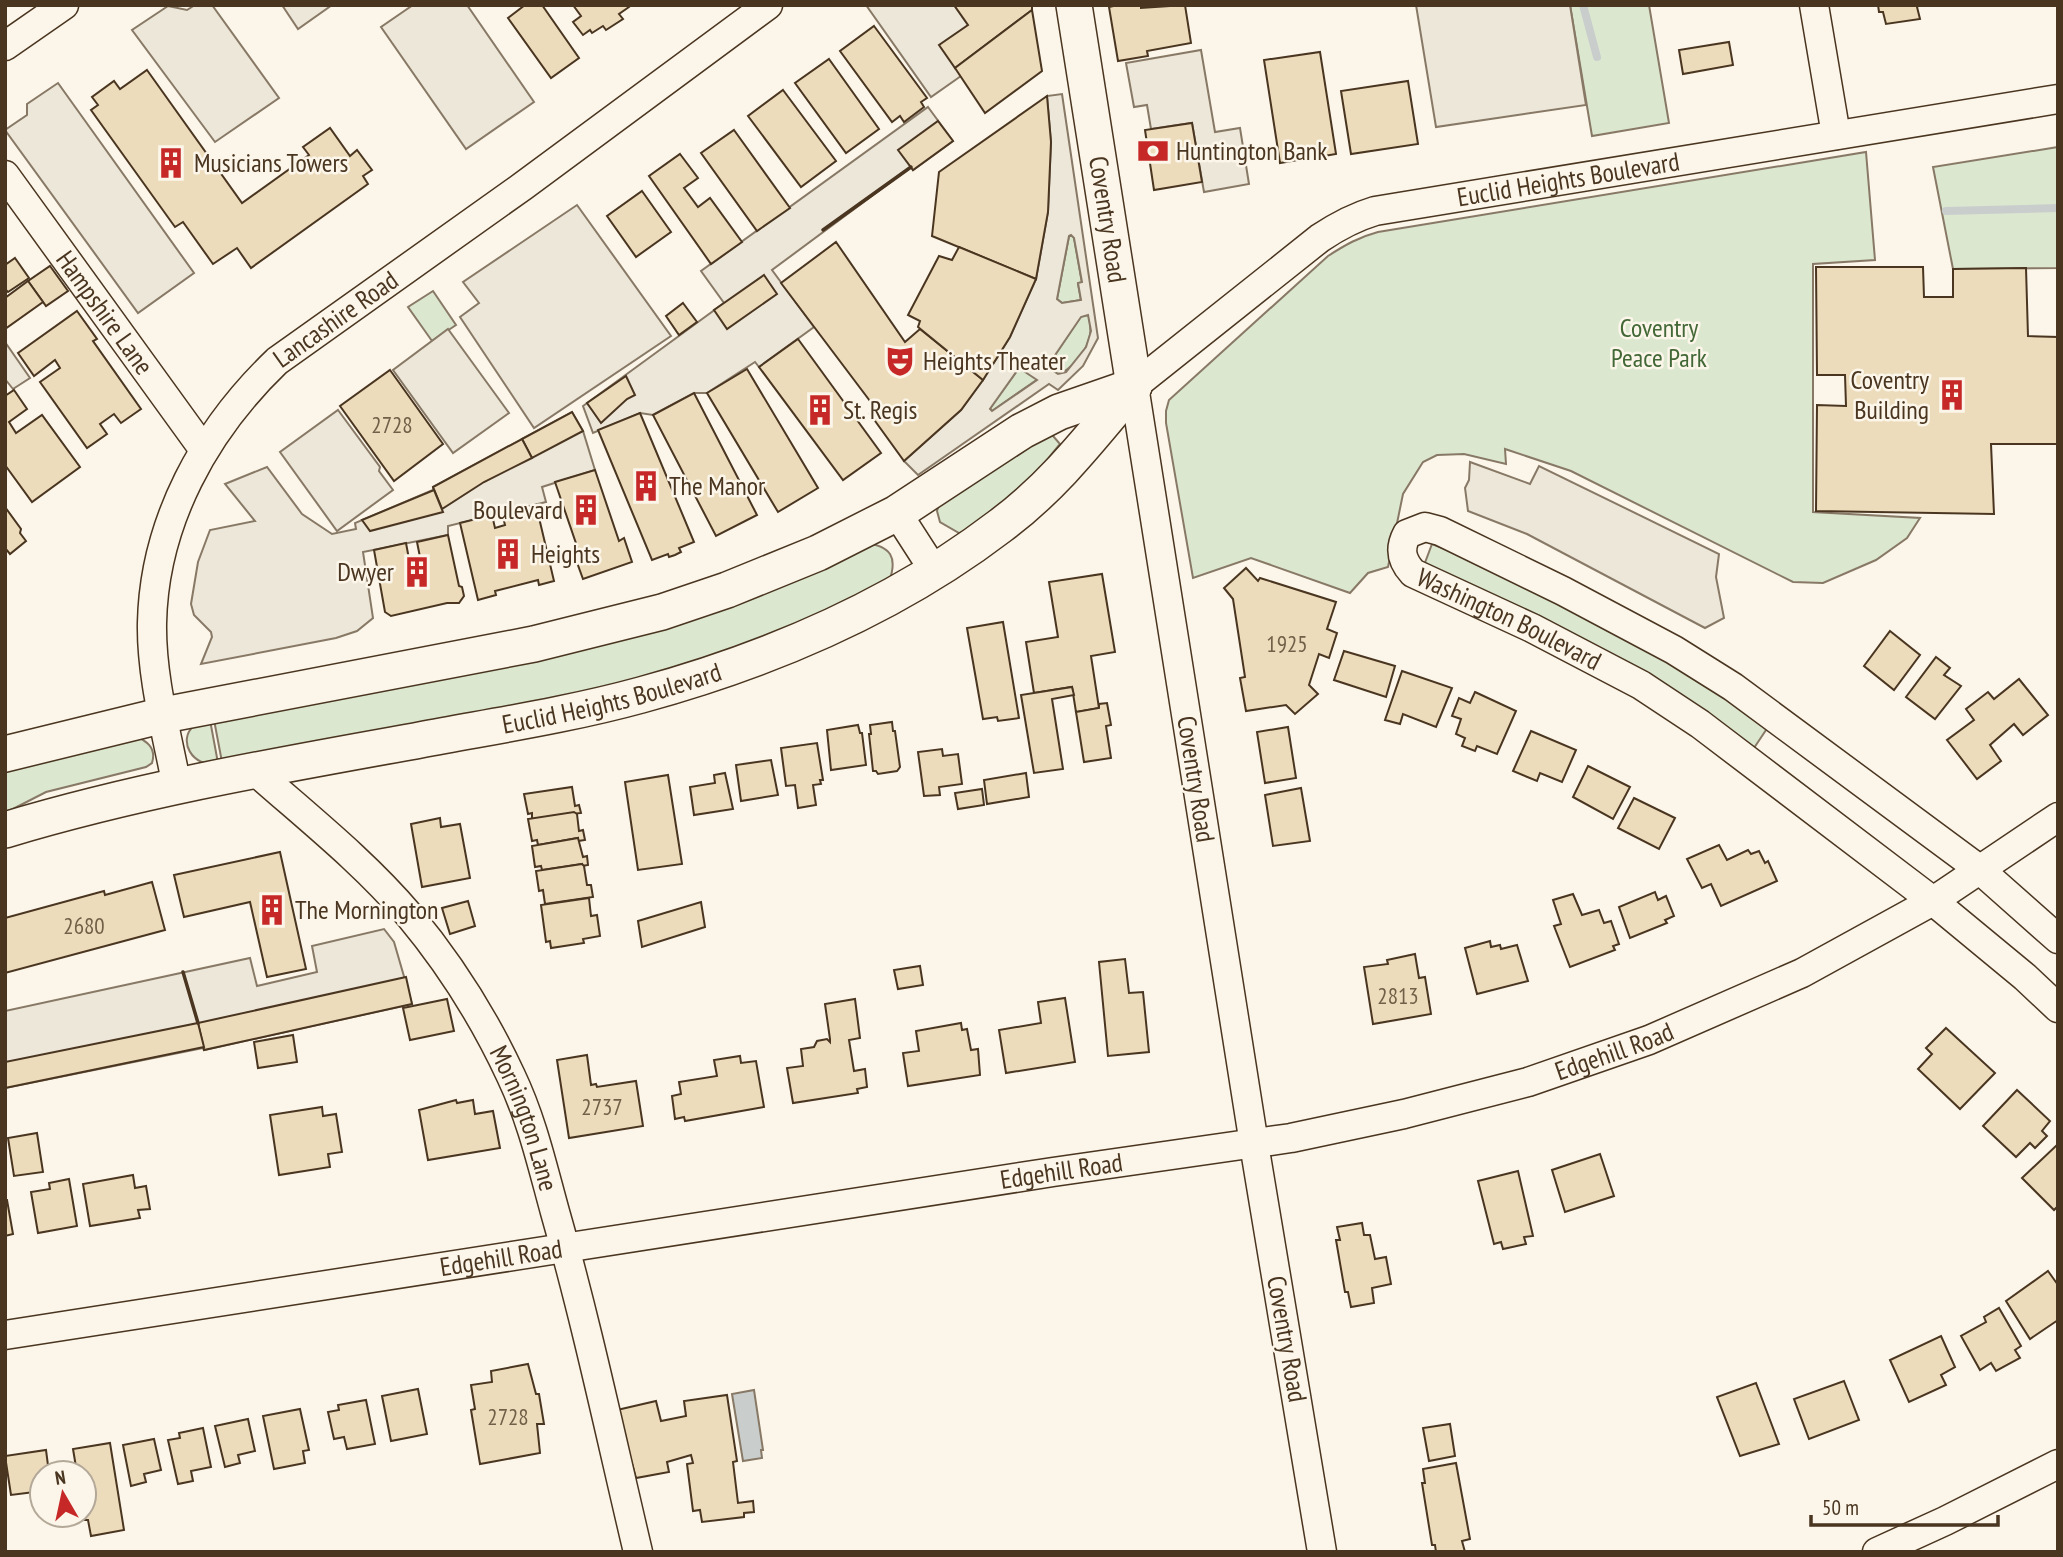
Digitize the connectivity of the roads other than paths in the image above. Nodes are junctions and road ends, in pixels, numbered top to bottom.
1 (64, 5) edge
2 (768, 5) edge
3 (1074, 5) edge
4 (1815, 5) edge
5 (5, 47) edge
6 (2058, 99) edge
7 (1836, 135) junction
8 (5, 175) edge
9 (1133, 386) junction
10 (204, 450) junction
11 (897, 513) junction
12 (935, 572) junction
13 (164, 715) junction
14 (5, 754) edge
15 (254, 771) junction
16 (177, 786) junction
17 (2058, 817) edge
18 (5, 830) edge
19 (1979, 869) junction
20 (1933, 901) junction
21 (2058, 939) edge
22 (2058, 1008) edge
23 (1254, 1144) junction
24 (566, 1249) junction
25 (5, 1335) edge
26 (2058, 1464) edge
27 (638, 1552) edge
28 (1322, 1552) edge
29 (1877, 1552) edge

1 - 5 street
2 - 10 street, Lancashire Road
3 - 9 main road, Coventry Road
4 - 7 street
6 - 7 street, Euclid Heights Boulevard
7 - 9 street, Euclid Heights Boulevard
8 - 10 street, Hampshire Lane
9 - 11 main road, Euclid Heights Boulevard
9 - 12 main road, Euclid Heights Boulevard
9 - 23 street, Coventry Road
10 - 13 street, Lancashire Road
11 - 12 street
11 - 13 main road, Euclid Heights Boulevard
12 - 15 main road, Euclid Heights Boulevard
13 - 14 main road, Euclid Heights Boulevard
13 - 16 street, Lancashire Road
15 - 16 main road, Euclid Heights Boulevard
15 - 24 street, Mornington Lane
16 - 18 main road, Euclid Heights Boulevard
17 - 19 street, Edgehill Road
19 - 20 street, Edgehill Road
19 - 20 street, Washington Boulevard
19 - 21 street, Washington Boulevard
20 - 22 street, Washington Boulevard
20 - 23 street, Edgehill Road
23 - 24 street, Edgehill Road
23 - 28 street, Coventry Road
24 - 25 street, Edgehill Road
24 - 27 street, Mornington Lane
26 - 29 street

